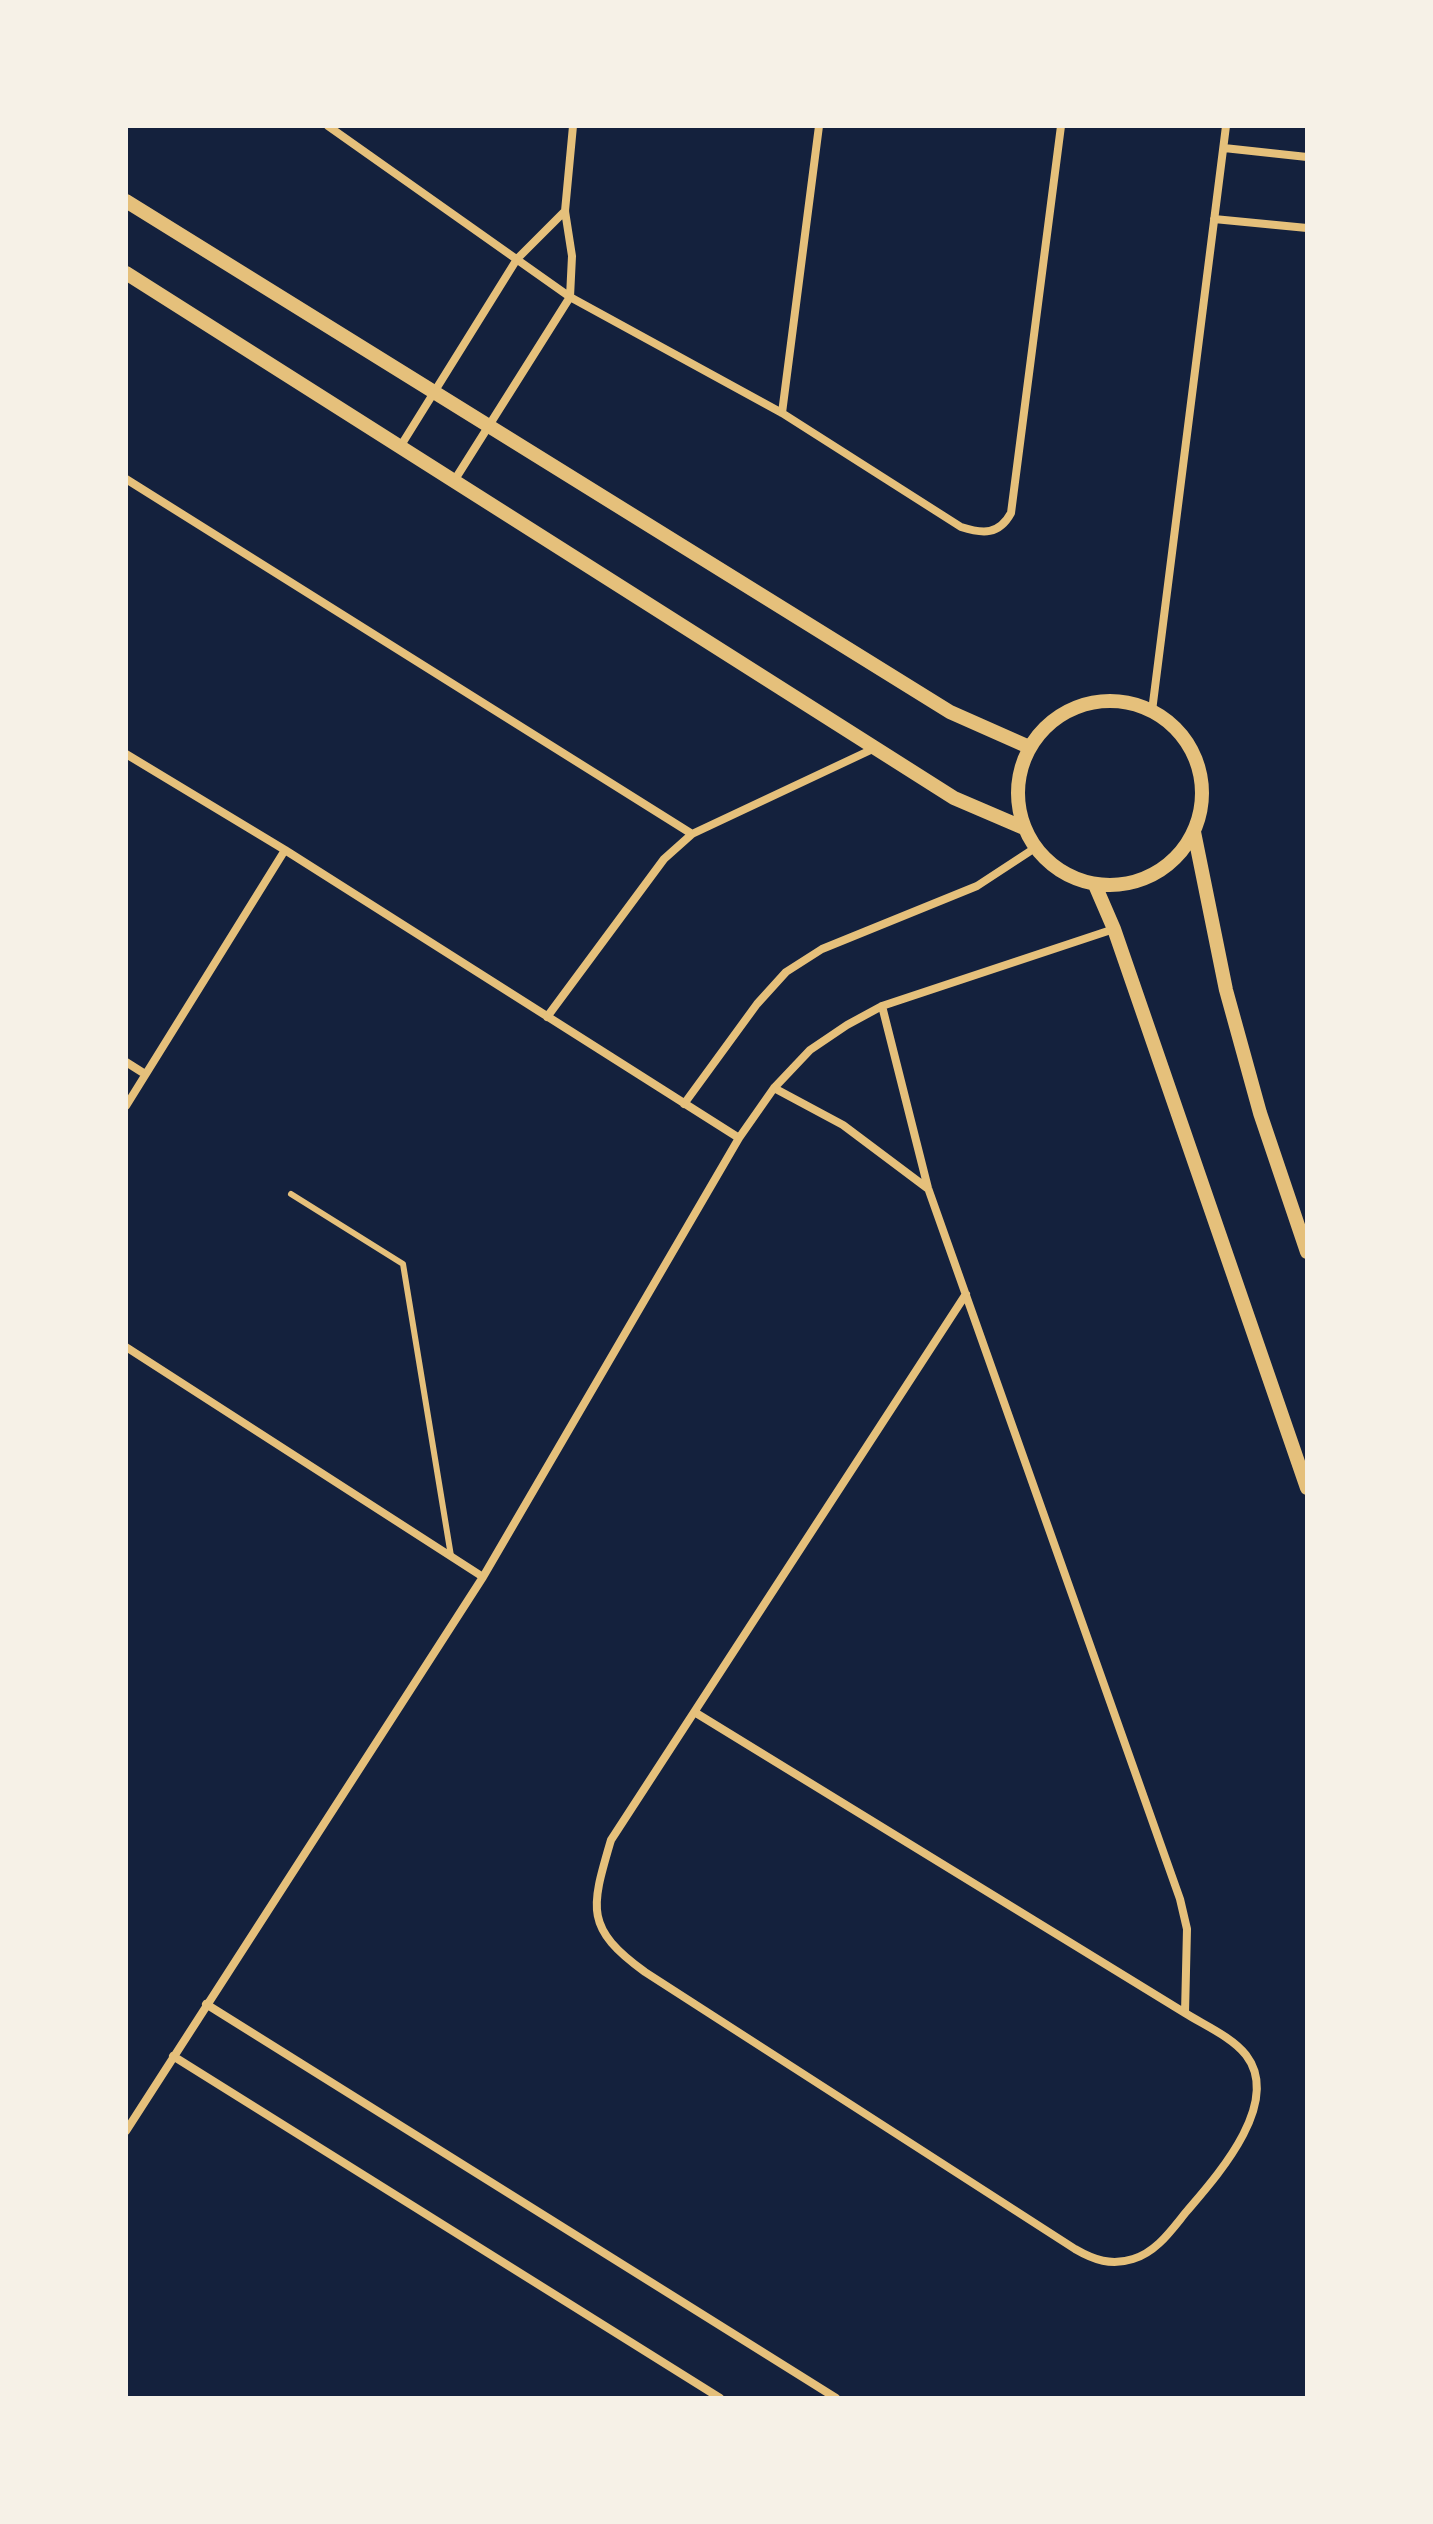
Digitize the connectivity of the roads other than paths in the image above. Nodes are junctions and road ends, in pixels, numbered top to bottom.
1 (328, 126) edge
2 (573, 126) edge
3 (819, 126) edge
4 (1061, 126) edge
5 (1226, 126) edge
6 (1224, 148) junction
7 (1307, 157) edge
8 (126, 201) edge
9 (565, 211) junction
10 (1214, 219) junction
11 (1307, 228) edge
12 (517, 259) junction
13 (126, 273) edge
14 (570, 297) junction
15 (434, 393) junction
16 (782, 413) junction
17 (489, 427) junction
18 (400, 447) junction
19 (126, 479) edge
20 (454, 481) junction
21 (1152, 711) junction
22 (1029, 747) junction
23 (876, 748) junction
24 (126, 754) edge
25 (1024, 828) junction
26 (1194, 832) junction
27 (692, 834) junction
28 (1035, 848) junction
29 (285, 850) junction
30 (1095, 885) junction
31 (1114, 929) junction
32 (882, 1006) junction
33 (547, 1017) junction
34 (126, 1062) edge
35 (145, 1074) junction
36 (774, 1088) junction
37 (684, 1104) junction
38 (126, 1106) edge
39 (739, 1138) junction
40 (928, 1188) junction
41 (291, 1194) dead end
42 (1307, 1252) edge
43 (966, 1294) junction
44 (126, 1347) edge
45 (1307, 1488) edge
46 (451, 1556) junction
47 (483, 1577) junction
48 (696, 1713) junction
49 (206, 2004) junction
50 (1185, 2013) junction
51 (173, 2056) junction
52 (126, 2131) edge
53 (720, 2398) edge
54 (836, 2398) edge

1 - 12 street
2 - 9 street
3 - 16 street
4 - 16 street
5 - 6 street
6 - 7 street
6 - 10 street
8 - 15 street
9 - 12 street
9 - 14 street
10 - 11 street
10 - 21 street
12 - 14 street
12 - 15 street
13 - 18 street
14 - 16 street
14 - 17 street
15 - 17 street
15 - 18 street
17 - 20 street
17 - 22 street
18 - 20 street
19 - 27 street
20 - 23 street
21 - 22 street
21 - 26 street
22 - 25 street
23 - 25 street
23 - 27 street
24 - 29 street
25 - 28 street
26 - 30 street
26 - 42 street
27 - 33 street
28 - 30 street
28 - 37 street
29 - 33 street
29 - 35 street
30 - 31 street
31 - 32 street
31 - 45 street
32 - 36 street
32 - 40 street
33 - 37 street
34 - 35 street
35 - 38 street
36 - 39 street
36 - 40 street
37 - 39 street
39 - 47 street
40 - 43 street
41 - 46 lane
43 - 48 street
43 - 50 street
44 - 46 street
46 - 47 street
47 - 49 street
48 - 50 street
48 - 50 street
49 - 51 street
49 - 54 street
51 - 52 street
51 - 53 street

